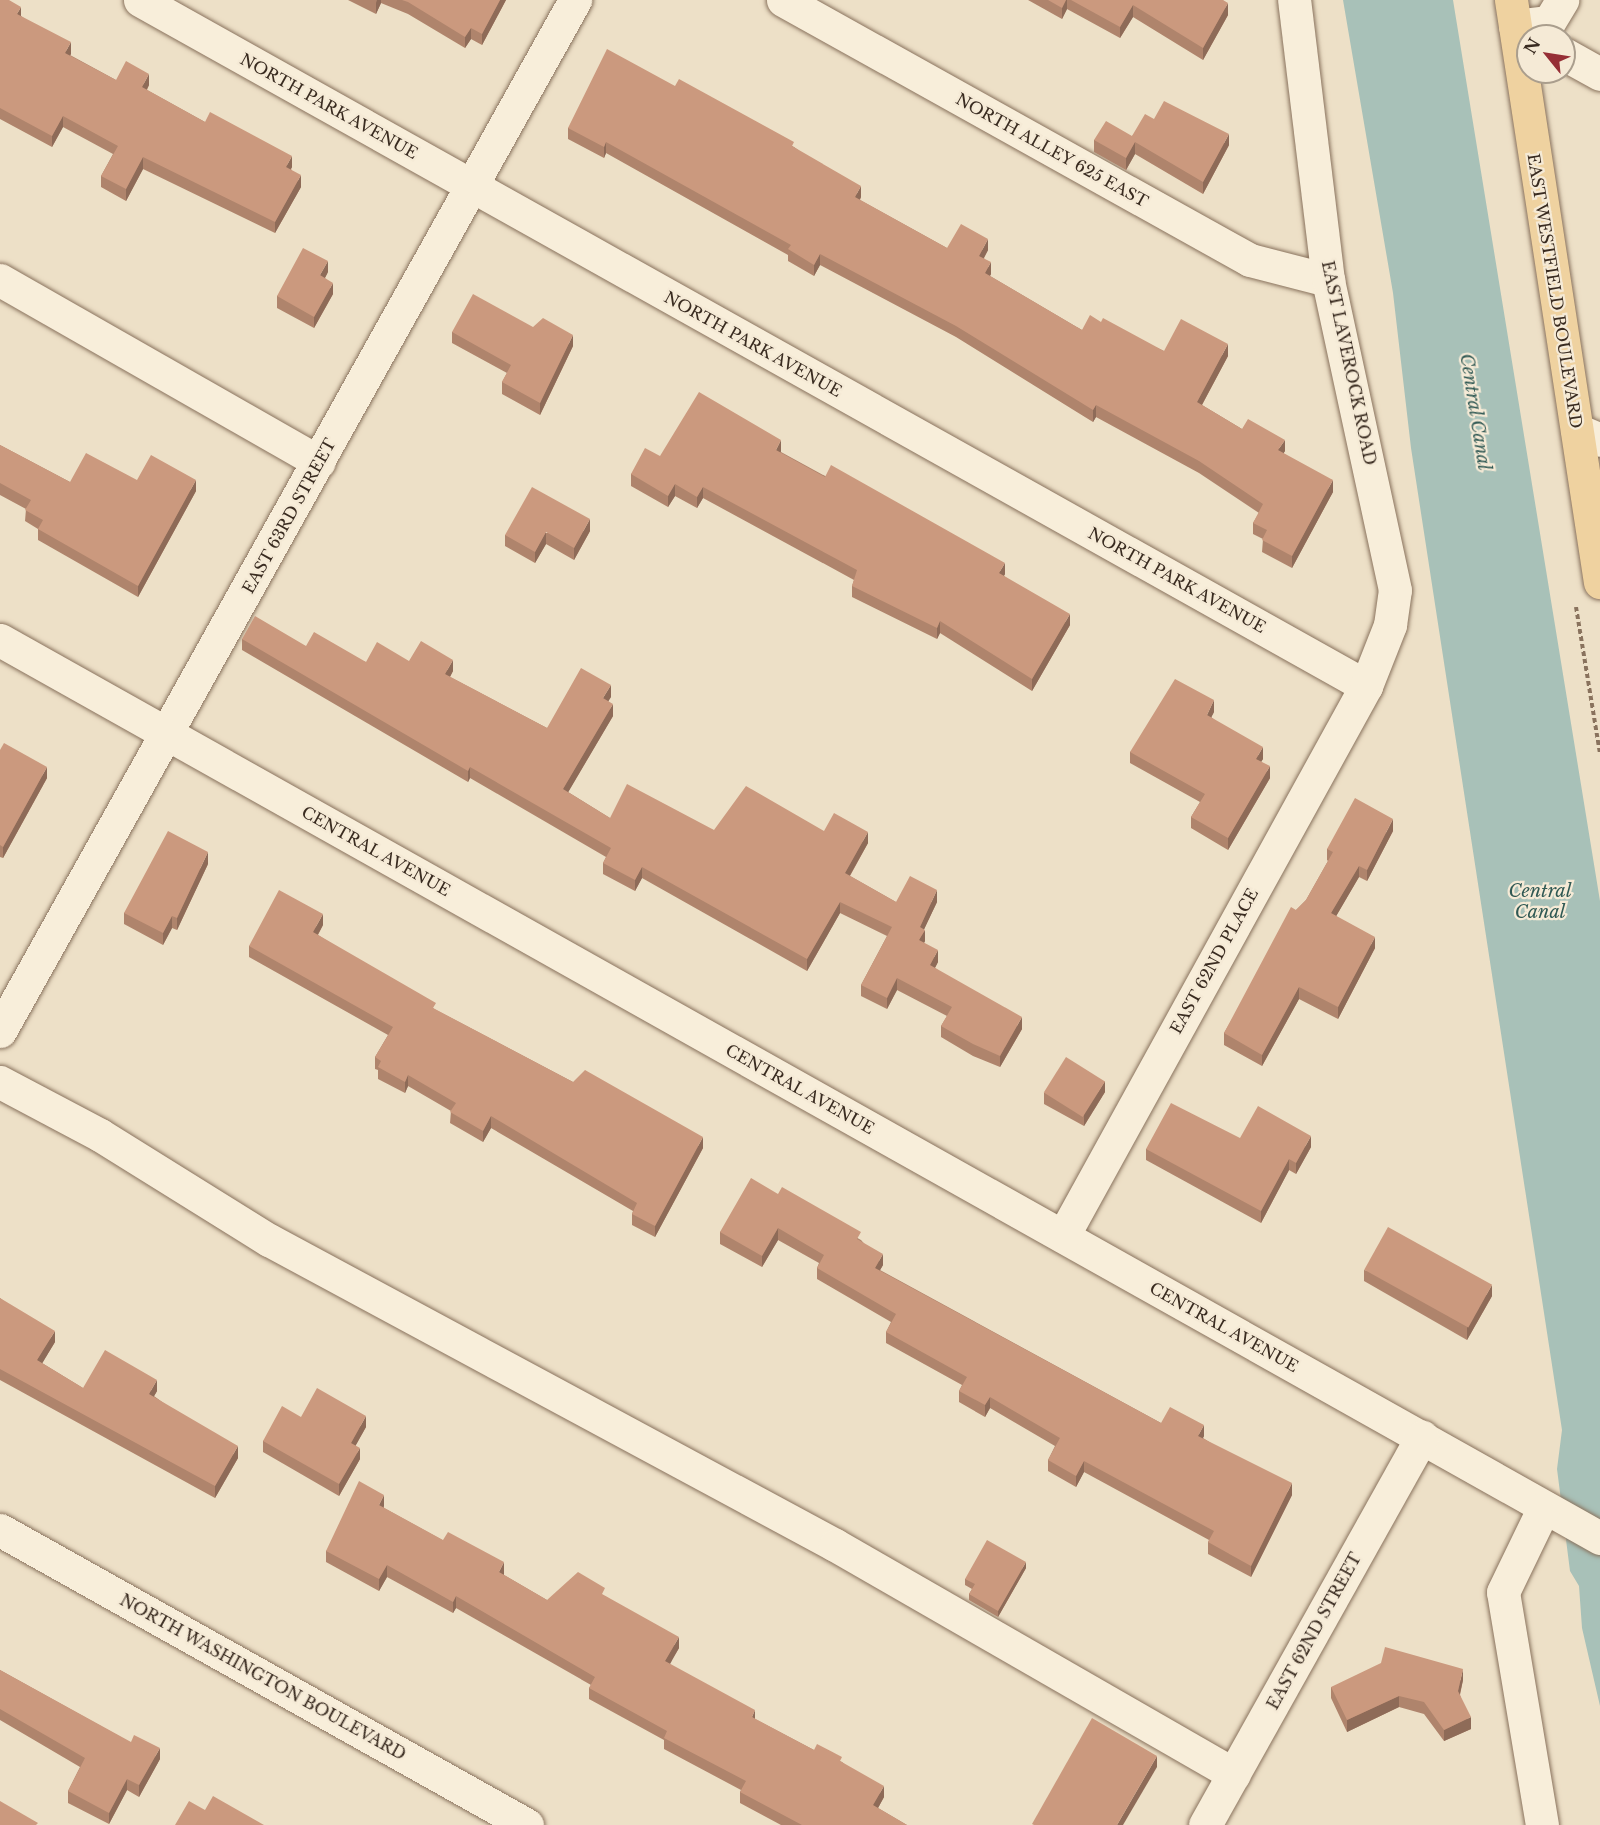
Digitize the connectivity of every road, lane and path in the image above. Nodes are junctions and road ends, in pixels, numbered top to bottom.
1 (140, 0) edge
2 (575, 0) edge
3 (783, 0) edge
4 (1294, 0) edge
5 (1537, 20) edge
6 (1576, 61) edge
7 (1600, 74) edge
8 (471, 187) junction
9 (0, 280) edge
10 (1329, 280) junction
11 (1588, 435) edge
12 (318, 462) junction
13 (1600, 582) edge
14 (0, 640) edge
15 (1366, 686) junction
16 (167, 734) junction
17 (0, 1031) edge
18 (0, 1082) edge
19 (1063, 1236) junction
20 (1422, 1437) junction
21 (1551, 1511) junction
22 (0, 1530) edge
23 (1600, 1538) edge
24 (1234, 1774) junction
25 (527, 1825) edge
26 (1205, 1825) edge
27 (1542, 1825) edge

1 - 8 street, NORTH PARK AVENUE
2 - 8 street, EAST 63RD STREET
3 - 10 street, NORTH ALLEY 625 EAST
4 - 10 street, EAST LAVEROCK ROAD
5 - 11 main road, EAST WESTFIELD BOULEVARD
6 - 7 street
8 - 12 street, EAST 63RD STREET
8 - 15 street, NORTH PARK AVENUE
9 - 12 street
10 - 15 street, EAST LAVEROCK ROAD
11 - 13 main road, EAST WESTFIELD BOULEVARD
12 - 16 street, EAST 63RD STREET
14 - 16 street, CENTRAL AVENUE
15 - 19 street, EAST 62ND PLACE
16 - 17 street, EAST 63RD STREET
16 - 19 street, CENTRAL AVENUE
18 - 24 street
19 - 20 street, CENTRAL AVENUE
20 - 21 street, CENTRAL AVENUE
20 - 24 street, EAST 62ND STREET
21 - 23 street, CENTRAL AVENUE
21 - 27 street
22 - 25 street, NORTH WASHINGTON BOULEVARD
24 - 26 street, EAST 62ND STREET

